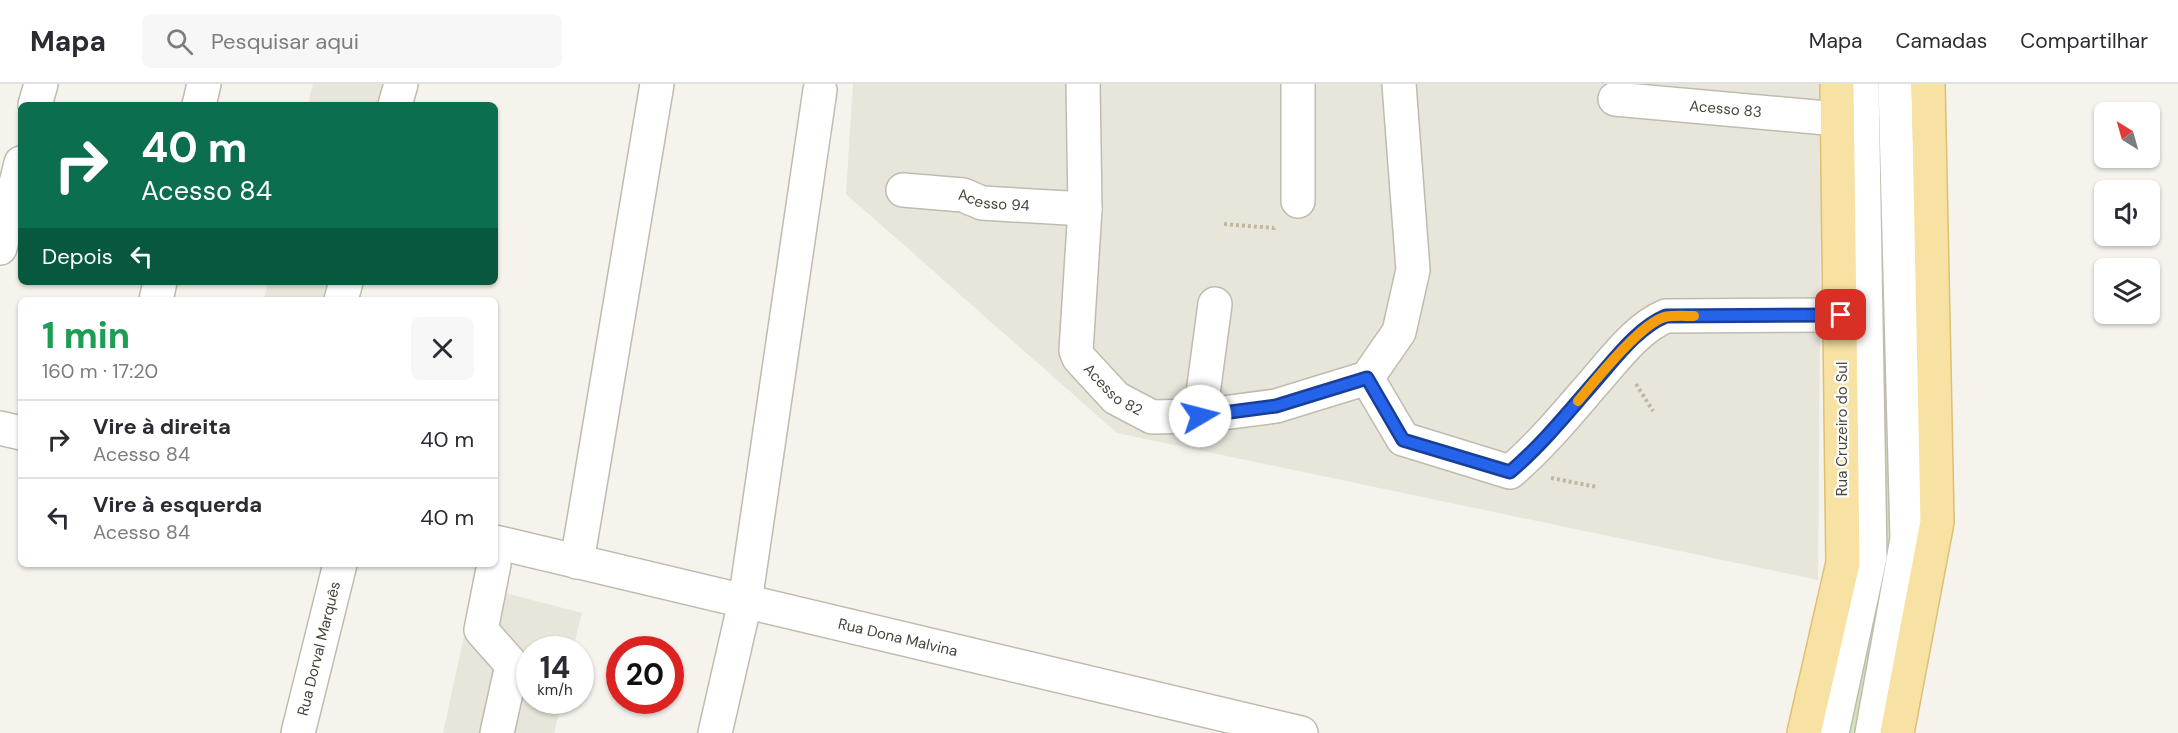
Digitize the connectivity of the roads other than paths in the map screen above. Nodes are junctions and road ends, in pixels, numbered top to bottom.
1 (41, 84) edge
2 (204, 84) edge
3 (401, 84) edge
4 (657, 84) edge
5 (1083, 84) edge
6 (1298, 84) edge
7 (1399, 84) edge
8 (1837, 84) edge
9 (1862, 84) edge
10 (1895, 84) edge
11 (1928, 84) edge
12 (820, 90) dead end
13 (1615, 99) dead end
14 (36, 102) edge
15 (200, 102) edge
16 (396, 102) edge
17 (1838, 119) junction
18 (18, 175) edge
19 (903, 190) dead end
20 (1298, 201) road end
21 (1085, 209) junction
22 (0, 248) edge
23 (1215, 304) dead end
24 (1841, 315) junction
25 (1367, 378) junction
26 (1200, 416) junction
27 (0, 428) edge
28 (18, 432) edge
29 (498, 552) edge
30 (577, 562) junction
31 (339, 567) edge
32 (492, 567) edge
33 (745, 602) junction
34 (298, 733) edge
35 (497, 733) edge
36 (715, 733) edge
37 (1301, 733) edge
38 (1803, 733) edge
39 (1832, 733) edge
40 (1872, 733) edge
41 (1897, 733) edge

1 - 14 street
2 - 15 street
3 - 16 street
4 - 30 street
5 - 21 street, Acesso 82
6 - 20 street
7 - 25 street
8 - 17 main road, Rua Cruzeiro do Sul
9 - 39 street
10 - 40 street
11 - 41 main road
12 - 33 street
13 - 17 street, Acesso 83
17 - 24 main road, Rua Cruzeiro do Sul
18 - 22 street
19 - 21 street, Acesso 94
21 - 26 street, Acesso 82
23 - 26 street
24 - 25 street
24 - 38 main road, Rua Cruzeiro do Sul
25 - 26 street, Acesso 82
27 - 28 street
29 - 30 street, Rua Dona Malvina
30 - 33 street, Rua Dona Malvina
31 - 34 street, Rua Dorval Marquês
32 - 35 street
33 - 36 street
33 - 37 street, Rua Dona Malvina

